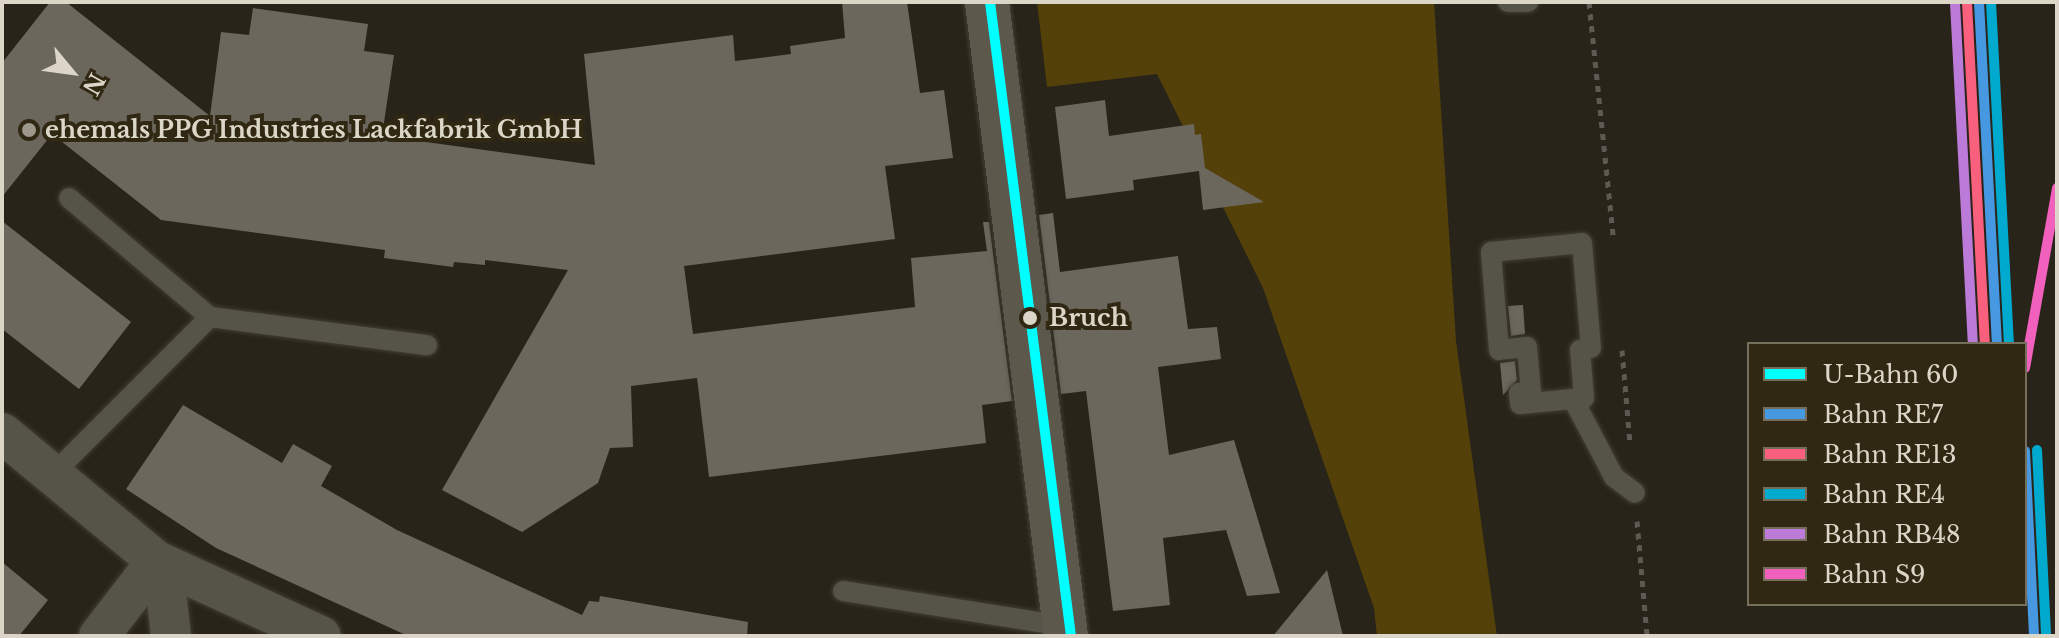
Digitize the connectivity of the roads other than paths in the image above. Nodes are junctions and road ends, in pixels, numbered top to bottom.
1 (987, 2) edge
2 (1508, 2) edge
3 (1528, 2) edge
4 (69, 198) dead end
5 (210, 317) junction
6 (427, 345) dead end
7 (1573, 399) junction
8 (2, 433) edge
9 (53, 474) junction
10 (1635, 493) dead end
11 (160, 563) junction
12 (843, 591) dead end
13 (1066, 631) edge
14 (99, 636) edge
15 (171, 636) edge
16 (321, 636) edge

1 - 13 main road
2 - 3 lane
4 - 5 lane
5 - 6 lane
5 - 9 lane
7 - 7 lane
7 - 10 lane
8 - 9 street
9 - 11 street
11 - 14 street
11 - 15 street
11 - 16 street
12 - 13 lane

